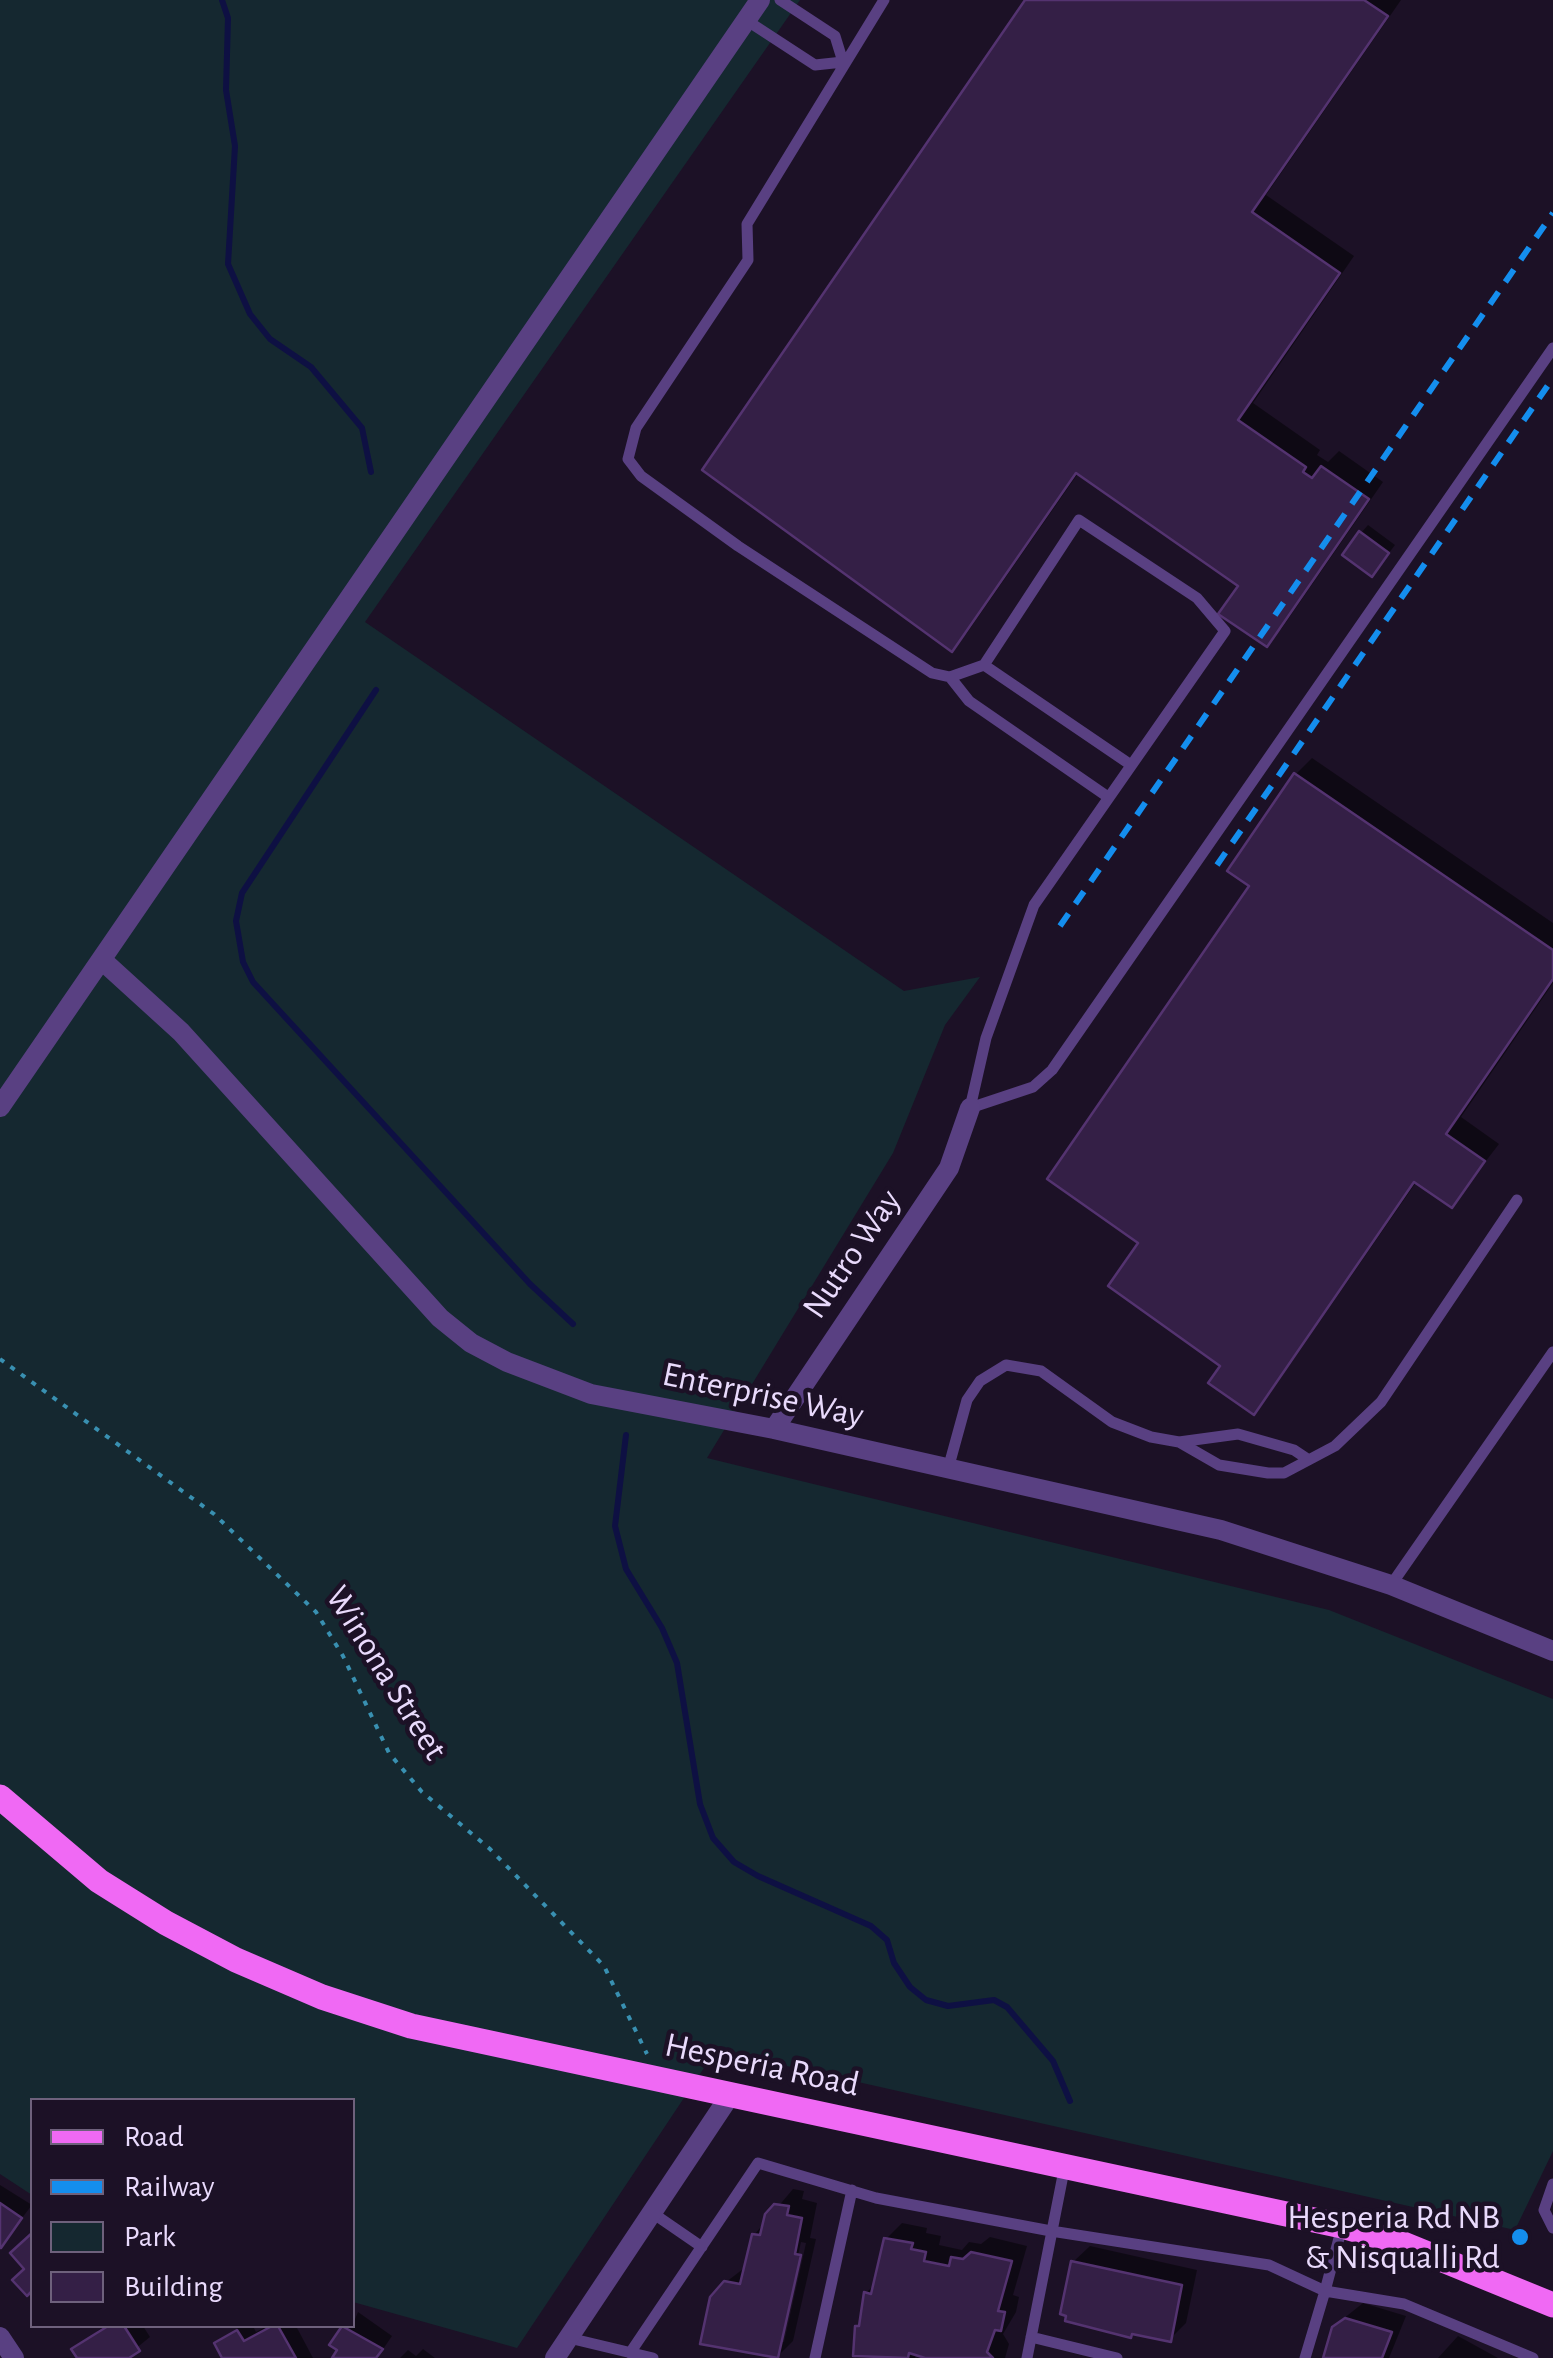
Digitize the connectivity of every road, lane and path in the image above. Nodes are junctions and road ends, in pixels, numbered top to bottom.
1 (760, 0) edge
2 (780, 0) edge
3 (884, 0) edge
4 (746, 20) junction
5 (843, 62) junction
6 (1553, 348) edge
7 (984, 664) junction
8 (950, 677) junction
9 (1131, 765) junction
10 (1108, 797) junction
11 (103, 961) junction
12 (0, 1107) edge
13 (970, 1108) junction
14 (1517, 1200) dead end
15 (1553, 1352) edge
16 (0, 1358) edge
17 (774, 1429) junction
18 (1178, 1442) junction
19 (1306, 1458) junction
20 (948, 1468) junction
21 (1391, 1585) junction
22 (1553, 1650) edge
23 (0, 1797) edge
24 (655, 2077) junction
25 (731, 2094) junction
26 (1065, 2165) junction
27 (1553, 2184) edge
28 (852, 2190) junction
29 (654, 2214) junction
30 (1342, 2226) junction
31 (1553, 2228) edge
32 (1051, 2232) junction
33 (702, 2248) junction
34 (1325, 2290) junction
35 (1553, 2305) edge
36 (0, 2337) edge
37 (1031, 2337) junction
38 (569, 2338) junction
39 (630, 2352) junction
40 (14, 2358) edge
41 (555, 2358) edge
42 (653, 2358) edge
43 (815, 2358) edge
44 (1027, 2358) edge
45 (1116, 2358) edge
46 (1305, 2358) edge
47 (1533, 2358) edge

1 - 4 street
2 - 5 lane
3 - 5 lane
4 - 5 lane
4 - 11 street
5 - 8 lane
6 - 13 lane
7 - 8 lane
7 - 9 lane
7 - 9 lane
8 - 10 lane
9 - 10 lane
10 - 13 lane
11 - 12 street
11 - 17 street, Enterprise Way
13 - 17 street, Nutro Way
14 - 19 lane
15 - 21 lane
16 - 24 path, Winona Street
17 - 20 street, Enterprise Way
18 - 19 lane
18 - 19 lane
18 - 20 lane
20 - 21 street, Enterprise Way
21 - 22 street, Enterprise Way
23 - 24 main road, Hesperia Road
24 - 25 main road, Hesperia Road
25 - 26 main road, Hesperia Road
25 - 29 street
26 - 30 main road, Hesperia Road
26 - 32 lane
27 - 31 lane
28 - 32 lane
28 - 33 lane
28 - 43 lane
29 - 33 lane
29 - 38 street
30 - 34 lane
30 - 35 main road, Hesperia Road
32 - 34 lane
32 - 37 lane
33 - 39 lane
34 - 46 lane
34 - 47 lane
36 - 40 street
37 - 44 lane
37 - 45 lane
38 - 39 lane
38 - 41 street
39 - 42 lane

